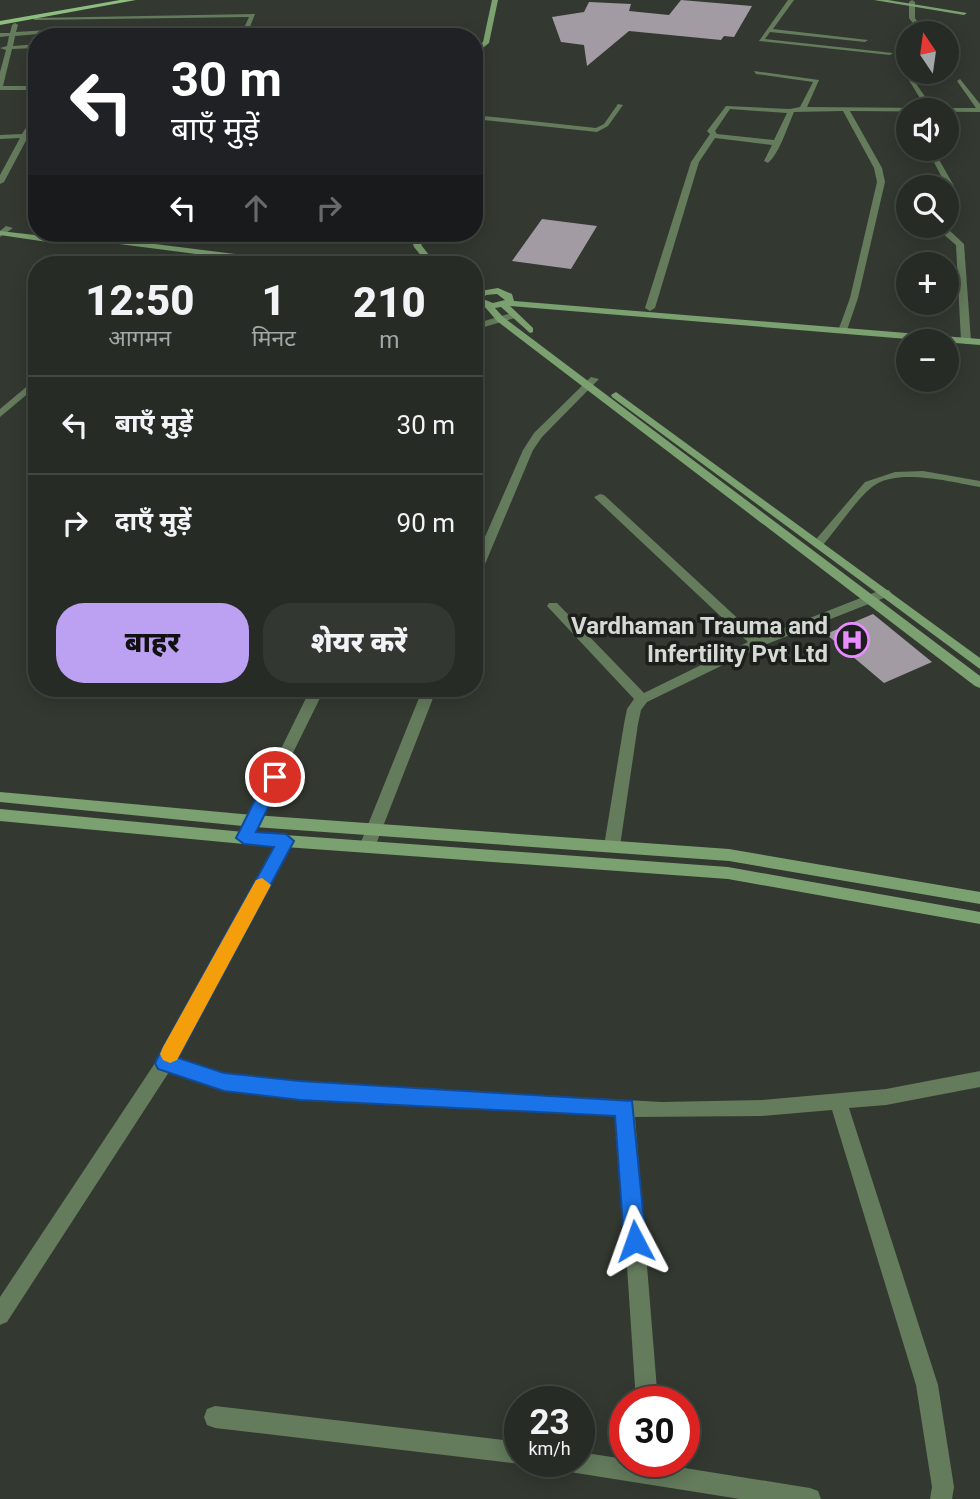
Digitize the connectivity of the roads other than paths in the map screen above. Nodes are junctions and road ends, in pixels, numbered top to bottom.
1 (132, 0) edge
2 (495, 0) edge
3 (791, 0) edge
4 (877, 0) edge
5 (113, 1) edge
6 (894, 1) edge
7 (912, 4) junction
8 (972, 14) dead end
9 (38, 17) junction
10 (86, 19) junction
11 (16, 21) junction
12 (914, 21) edge
13 (0, 23) edge
14 (81, 28) edge
15 (248, 28) edge
16 (768, 30) junction
17 (13, 33) junction
18 (28, 33) edge
19 (0, 35) edge
20 (865, 40) dead end
21 (483, 45) edge
22 (28, 46) edge
23 (10, 47) junction
24 (0, 48) edge
25 (890, 53) dead end
26 (4, 58) edge
27 (756, 72) dead end
28 (960, 81) dead end
29 (0, 86) edge
30 (28, 88) edge
31 (620, 105) dead end
32 (803, 108) junction
33 (845, 108) junction
34 (896, 109) edge
35 (959, 109) edge
36 (980, 109) edge
37 (791, 111) junction
38 (483, 118) edge
39 (28, 130) edge
40 (713, 135) junction
41 (25, 136) junction
42 (0, 137) edge
43 (778, 143) junction
44 (768, 160) dead end
45 (0, 182) edge
46 (2, 231) edge
47 (28, 231) edge
48 (28, 235) edge
49 (954, 238) edge
50 (79, 242) edge
51 (120, 242) edge
52 (178, 256) edge
53 (229, 256) edge
54 (483, 293) edge
55 (507, 301) junction
56 (483, 304) edge
57 (488, 306) junction
58 (650, 308) junction
59 (506, 317) junction
60 (483, 324) edge
61 (844, 328) junction
62 (980, 336) edge
63 (966, 338) junction
64 (980, 342) edge
65 (591, 382) junction
66 (28, 389) edge
67 (0, 414) edge
68 (980, 484) edge
69 (600, 497) dead end
70 (818, 544) junction
71 (483, 555) edge
72 (878, 596) junction
73 (553, 606) dead end
74 (757, 643) junction
75 (980, 665) edge
76 (980, 683) edge
77 (314, 697) edge
78 (426, 697) edge
79 (642, 699) junction
80 (0, 797) edge
81 (0, 815) edge
82 (253, 821) junction
83 (373, 830) junction
84 (244, 838) junction
85 (286, 841) junction
86 (611, 846) junction
87 (367, 847) junction
88 (980, 898) edge
89 (980, 919) edge
90 (165, 1063) junction
91 (980, 1079) edge
92 (838, 1101) junction
93 (625, 1107) junction
94 (0, 1315) edge
95 (646, 1386) edge
96 (215, 1417) dead end
97 (504, 1452) edge
98 (698, 1477) edge
99 (810, 1499) edge
100 (941, 1499) edge

1 - 9 main road
2 - 21 street
3 - 16 street
4 - 6 street
5 - 9 main road
6 - 7 street
7 - 8 street
7 - 12 street
9 - 10 street
9 - 11 main road
10 - 14 street
10 - 15 street
11 - 13 main road
11 - 17 street
16 - 20 street
16 - 25 street
17 - 18 street
17 - 19 street
17 - 23 street
22 - 23 street
23 - 24 street
23 - 26 street
26 - 29 street
27 - 32 street
28 - 36 street
29 - 30 street
31 - 38 street
32 - 33 street
32 - 37 street
33 - 34 street
33 - 61 street
35 - 36 street
37 - 40 street
37 - 43 street
39 - 41 street
40 - 43 street
40 - 58 street
41 - 42 street
41 - 45 street
43 - 44 street
46 - 47 street
46 - 48 street
49 - 63 street
50 - 52 street
51 - 53 street
54 - 55 street
55 - 57 street
55 - 58 street
55 - 59 street
55 - 61 street
56 - 57 street
57 - 59 street
58 - 61 street
59 - 60 street
59 - 65 street
61 - 63 street
62 - 63 street
63 - 64 street
65 - 70 street
65 - 71 street
65 - 72 street
66 - 67 street
68 - 70 street
69 - 74 street
70 - 72 street
72 - 74 street
72 - 75 street
72 - 76 street
73 - 79 street
74 - 79 street
77 - 82 street
78 - 83 street
79 - 86 street
80 - 82 street
81 - 84 street
82 - 83 street
82 - 84 street
83 - 86 street
83 - 87 street
84 - 85 street
85 - 87 street
85 - 90 street
86 - 88 street
87 - 89 street
90 - 93 street
90 - 94 street
91 - 92 street
92 - 93 street
92 - 100 street
93 - 95 street
96 - 97 street
98 - 99 street

